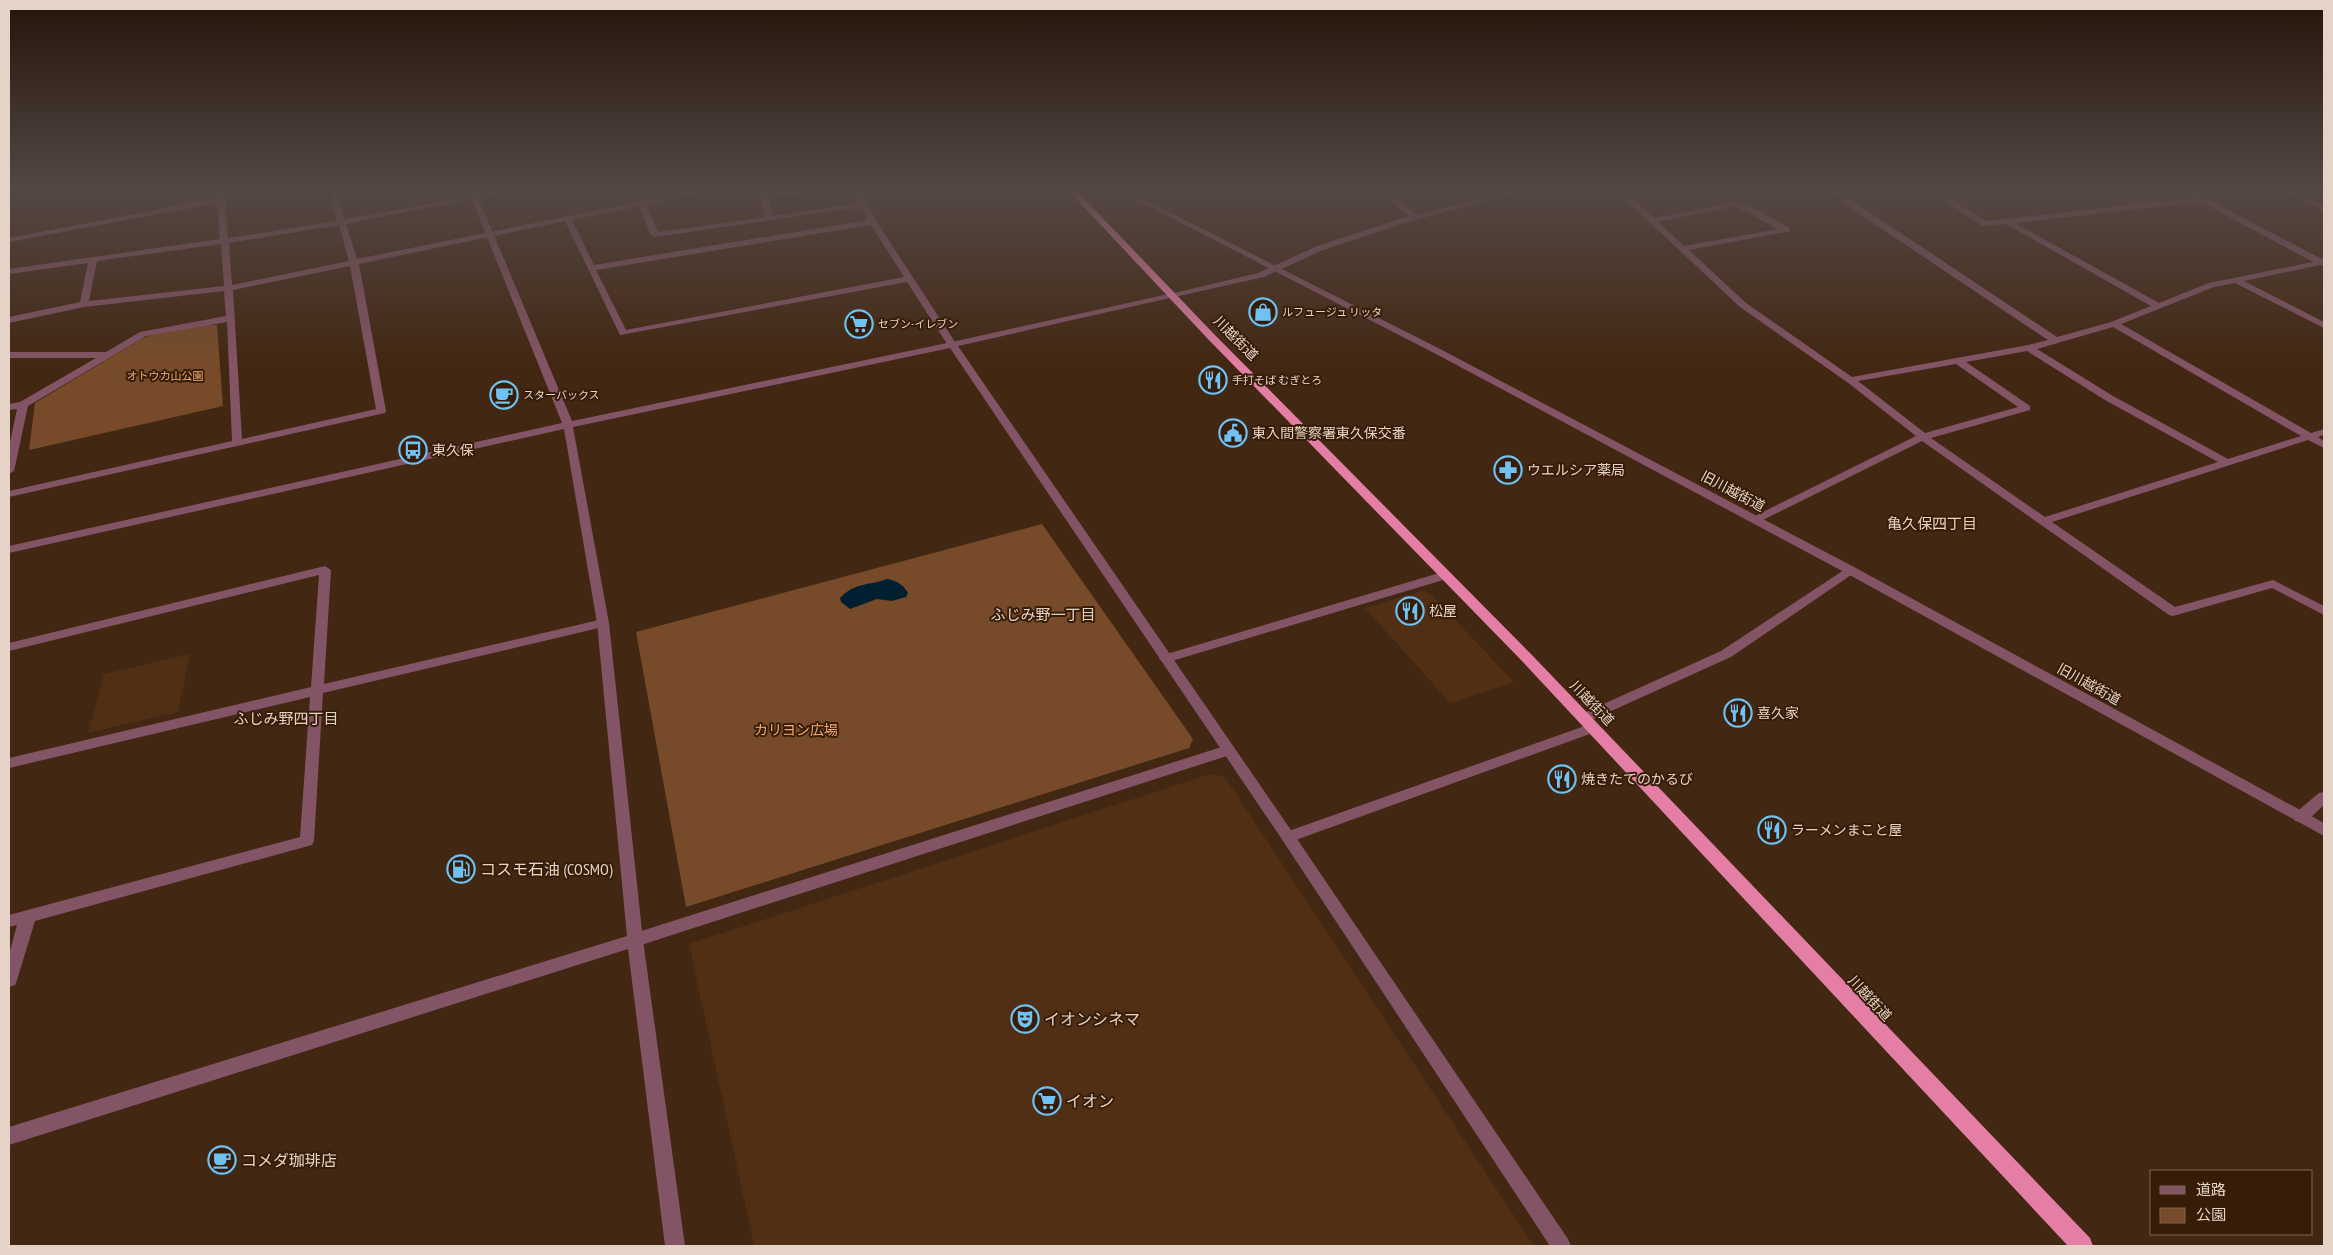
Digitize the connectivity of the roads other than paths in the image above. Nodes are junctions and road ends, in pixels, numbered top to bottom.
1 (166, 249) edge
2 (225, 249) edge
3 (350, 249) edge
4 (420, 249) edge
5 (497, 249) edge
6 (582, 249) edge
7 (711, 249) edge
8 (889, 249) edge
9 (1127, 249) edge
10 (1234, 249) edge
11 (1319, 249) edge
12 (1682, 249) edge
13 (1917, 249) edge
14 (2055, 249) edge
15 (2296, 249) edge
16 (93, 258) junction
17 (354, 262) junction
18 (2323, 263) edge
19 (592, 268) junction
20 (1273, 269) junction
21 (9, 271) edge
22 (908, 279) junction
23 (2236, 280) junction
24 (228, 288) junction
25 (1170, 295) junction
26 (84, 304) junction
27 (2158, 306) junction
28 (232, 318) junction
29 (9, 320) edge
30 (2114, 324) junction
31 (2324, 325) edge
32 (2055, 340) junction
33 (952, 344) junction
34 (2029, 348) junction
35 (9, 355) edge
36 (107, 355) junction
37 (1957, 360) junction
38 (1850, 380) junction
39 (23, 405) junction
40 (9, 407) edge
41 (568, 425) junction
42 (2324, 432) edge
43 (1923, 437) junction
44 (2309, 438) junction
45 (237, 443) junction
46 (2324, 445) edge
47 (10, 450) edge
48 (2228, 463) junction
49 (9, 470) edge
50 (9, 494) edge
51 (1755, 520) junction
52 (2043, 521) junction
53 (9, 550) edge
54 (1850, 570) junction
55 (1446, 575) junction
56 (2324, 611) edge
57 (603, 623) junction
58 (9, 647) edge
59 (1165, 659) junction
60 (318, 689) junction
61 (1588, 723) junction
62 (1228, 750) junction
63 (9, 763) edge
64 (2324, 796) edge
65 (2300, 817) junction
66 (2324, 830) edge
67 (1288, 837) junction
68 (28, 916) junction
69 (9, 921) edge
70 (635, 940) junction
71 (9, 980) edge
72 (9, 1136) edge
73 (675, 1246) edge
74 (1561, 1246) edge
75 (2082, 1246) edge

1 - 16 street
2 - 24 street
3 - 17 street
4 - 17 street
5 - 41 street
6 - 19 street
7 - 19 street
8 - 22 street
9 - 25 highway, 川越街道
10 - 20 street, 旧川越街道
11 - 20 street
12 - 38 street
13 - 32 street
14 - 27 street
15 - 18 street
16 - 21 street
16 - 26 street
17 - 24 street
17 - 45 street
18 - 23 street
19 - 22 street
20 - 25 street
20 - 51 street, 旧川越街道
22 - 33 street
23 - 27 street
23 - 31 street
24 - 26 street
24 - 28 street
25 - 33 street
25 - 55 highway, 川越街道
26 - 29 street
27 - 30 street
28 - 36 street
28 - 45 street
30 - 32 street
30 - 44 street
32 - 34 street
33 - 41 street
33 - 59 street
34 - 37 street
34 - 48 street
35 - 36 street
36 - 39 street
37 - 38 street
37 - 43 street
38 - 43 street
39 - 40 street
39 - 47 street
41 - 53 street
41 - 57 street
42 - 44 street
43 - 51 street
43 - 52 street
44 - 46 street
44 - 48 street
45 - 50 street
47 - 49 street
48 - 52 street
51 - 54 street, 旧川越街道
52 - 56 street
54 - 61 street
54 - 65 street, 旧川越街道
55 - 59 street
55 - 61 highway, 川越街道
57 - 60 street
57 - 70 street
58 - 60 street
59 - 62 street
60 - 63 street
60 - 68 street
61 - 67 street
61 - 75 highway, 川越街道
62 - 67 street
62 - 70 street
64 - 65 street
65 - 66 street, 旧川越街道
67 - 74 street
68 - 69 street
68 - 71 street
70 - 72 street
70 - 73 street

